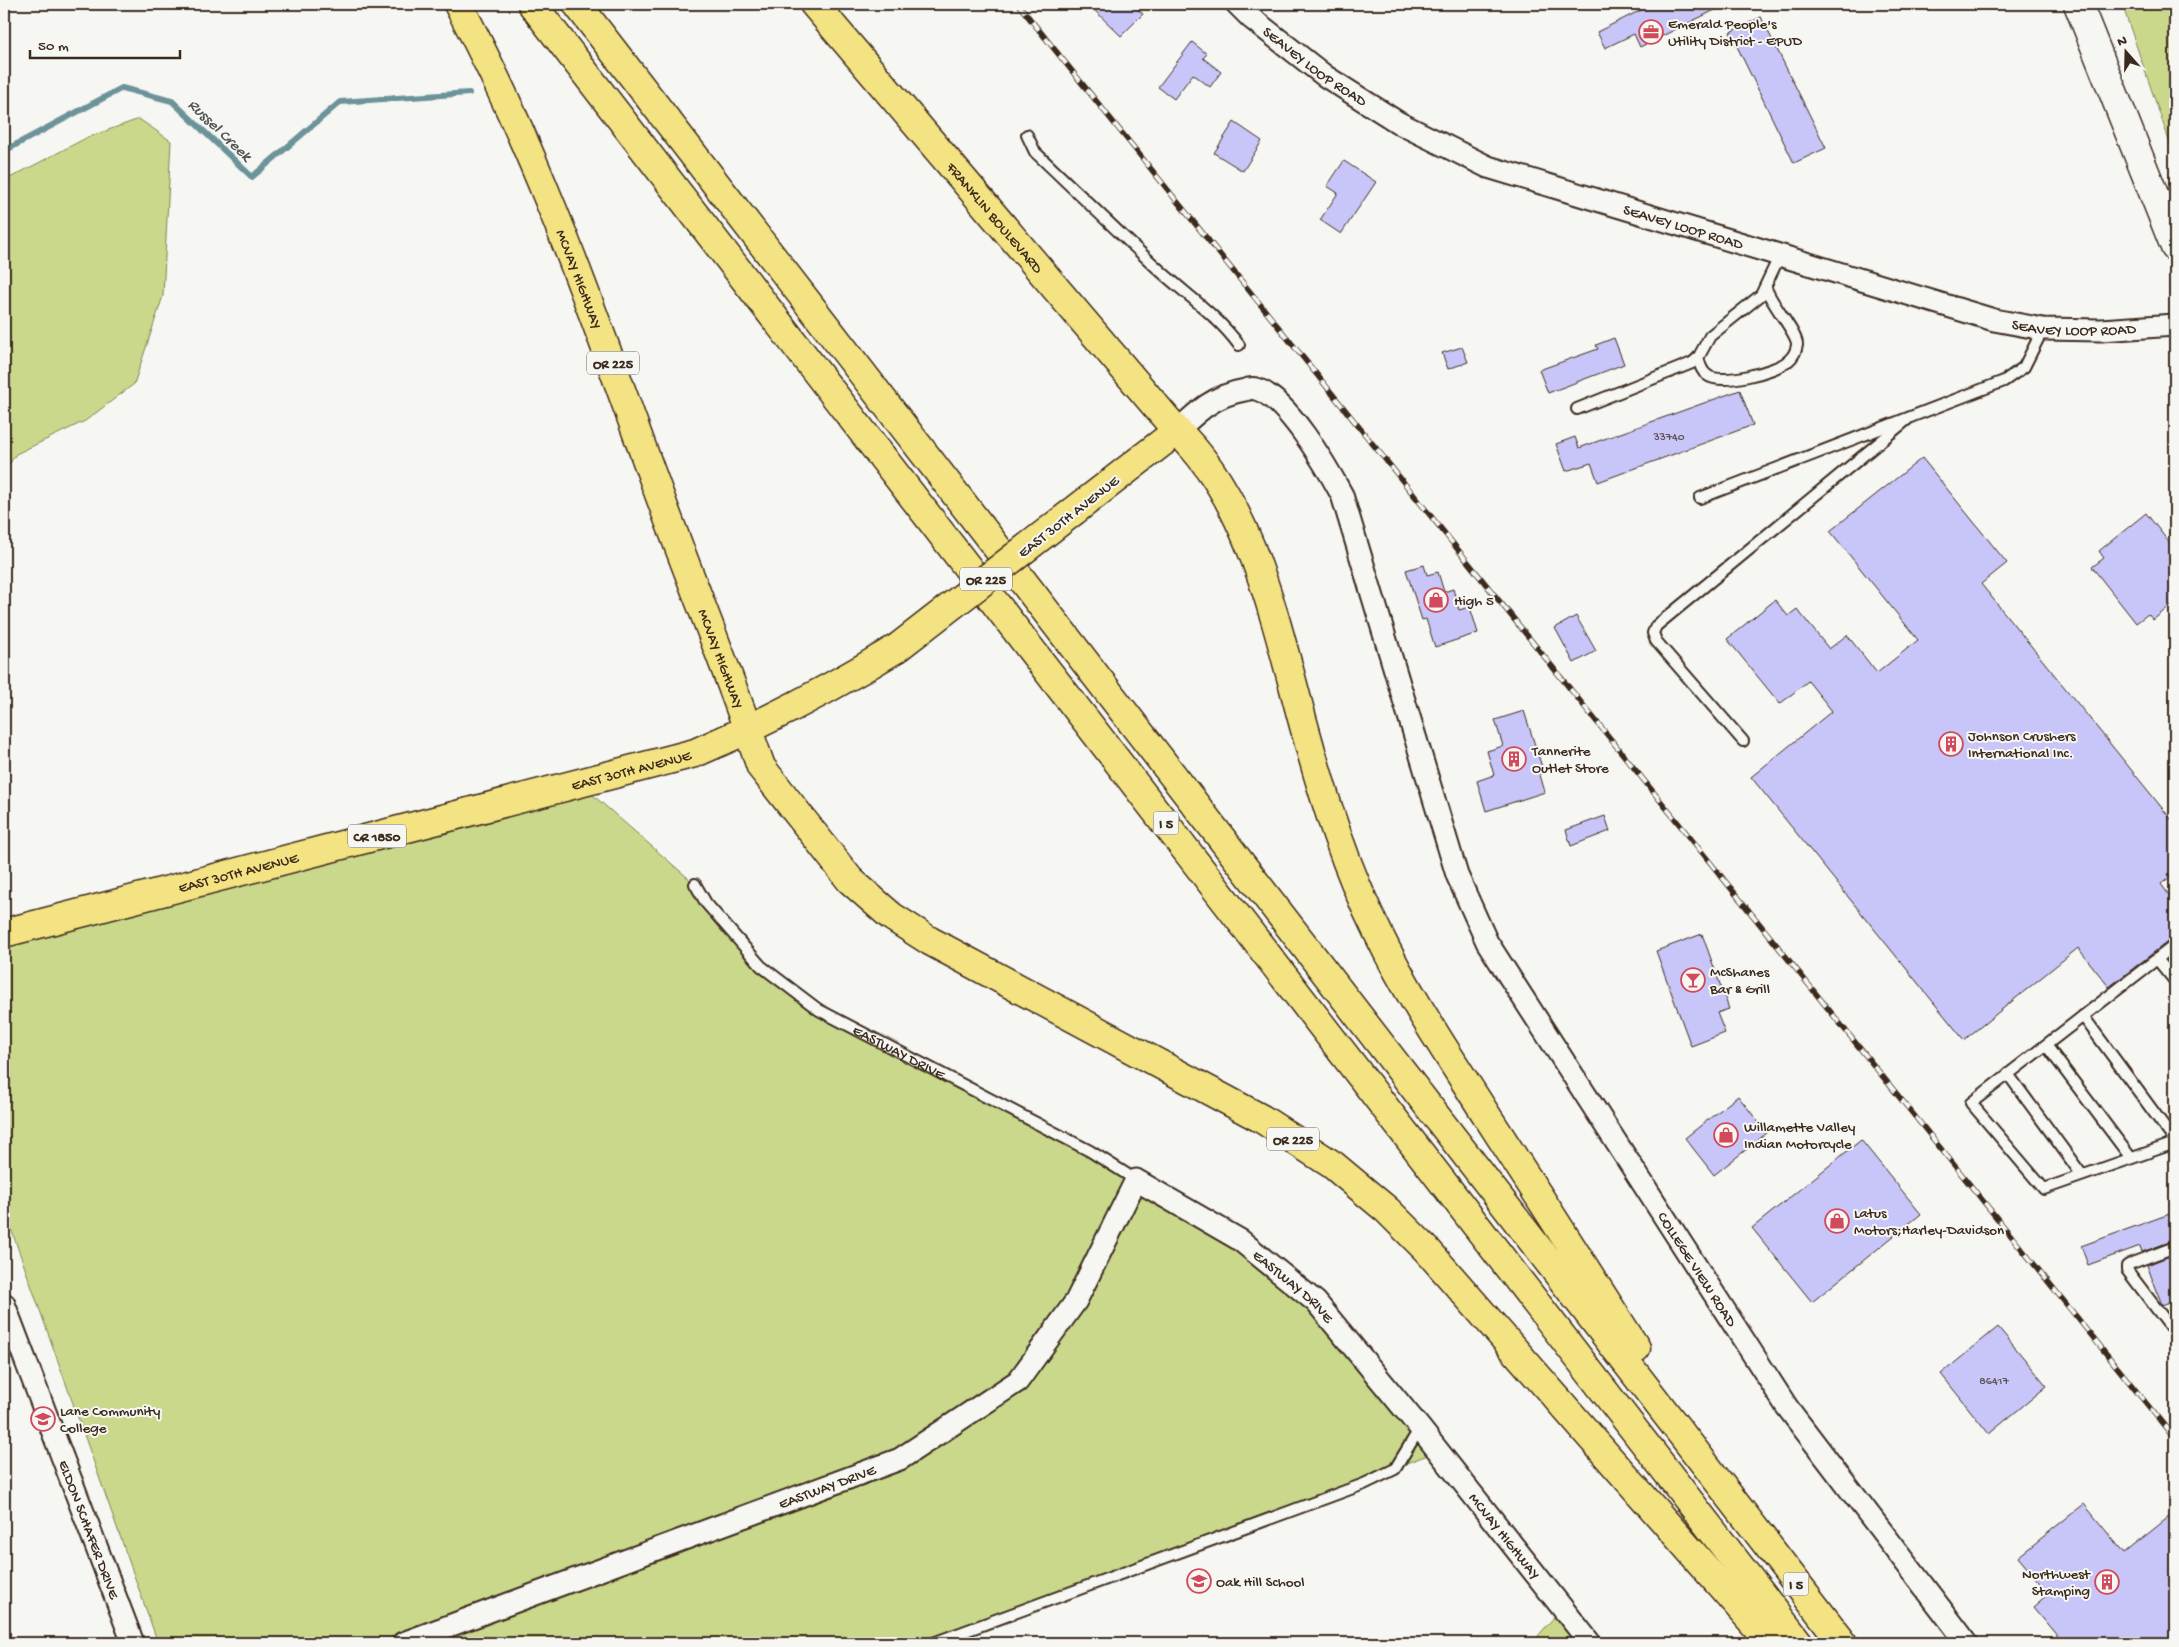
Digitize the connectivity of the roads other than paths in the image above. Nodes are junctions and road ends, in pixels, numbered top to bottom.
1 (458, 4) edge
2 (532, 4) edge
3 (577, 4) edge
4 (814, 4) edge
5 (1237, 4) edge
6 (2078, 4) edge
7 (1027, 135) dead end
8 (2175, 247) edge
9 (1780, 255) junction
10 (1766, 288) junction
11 (2175, 325) edge
12 (2043, 329) junction
13 (1239, 345) dead end
14 (1698, 358) junction
15 (1577, 409) dead end
16 (1909, 418) junction
17 (1177, 431) junction
18 (1700, 498) dead end
19 (748, 730) junction
20 (1742, 741) dead end
21 (695, 884) dead end
22 (4, 933) edge
23 (2175, 945) edge
24 (2157, 958) junction
25 (2175, 981) edge
26 (2083, 1016) junction
27 (2046, 1045) junction
28 (2008, 1074) junction
29 (2175, 1142) edge
30 (2131, 1158) junction
31 (2082, 1175) junction
32 (1136, 1180) junction
33 (2175, 1247) edge
34 (4, 1304) edge
35 (2175, 1333) edge
36 (1420, 1428) junction
37 (1749, 1524) junction
38 (133, 1643) edge
39 (403, 1643) edge
40 (933, 1643) edge
41 (1590, 1643) edge
42 (1771, 1643) edge
43 (1799, 1643) edge
44 (1843, 1643) edge
45 (1967, 1643) edge

1 - 19 main road, MCVAY HIGHWAY / OR 225
2 - 43 main road, I 5
3 - 37 main road, I 5
4 - 17 main road, FRANKLIN BOULEVARD
5 - 9 street, SEAVEY LOOP ROAD
6 - 8 main road
7 - 13 lane
9 - 10 lane
9 - 12 street, SEAVEY LOOP ROAD
10 - 14 lane
10 - 14 lane
11 - 12 street, SEAVEY LOOP ROAD
12 - 16 lane
14 - 15 lane
16 - 18 lane
16 - 20 lane
17 - 19 main road, EAST 30TH AVENUE / OR 225, bridge
17 - 37 main road, FRANKLIN BOULEVARD
17 - 45 street, COLLEGE VIEW ROAD
19 - 22 main road, EAST 30TH AVENUE / CR 1850
19 - 42 main road, OR 225
21 - 32 lane, EASTWAY DRIVE
23 - 24 lane
24 - 25 lane
24 - 26 lane
26 - 27 lane
26 - 29 lane
27 - 28 lane
27 - 30 lane
28 - 31 lane
28 - 31 lane
29 - 30 lane
30 - 31 lane
32 - 36 street, EASTWAY DRIVE
32 - 39 street, EASTWAY DRIVE
33 - 35 lane
34 - 38 street, ELDON SCHAFER DRIVE
36 - 40 lane
36 - 41 street, MCVAY HIGHWAY
37 - 44 main road, I 5

